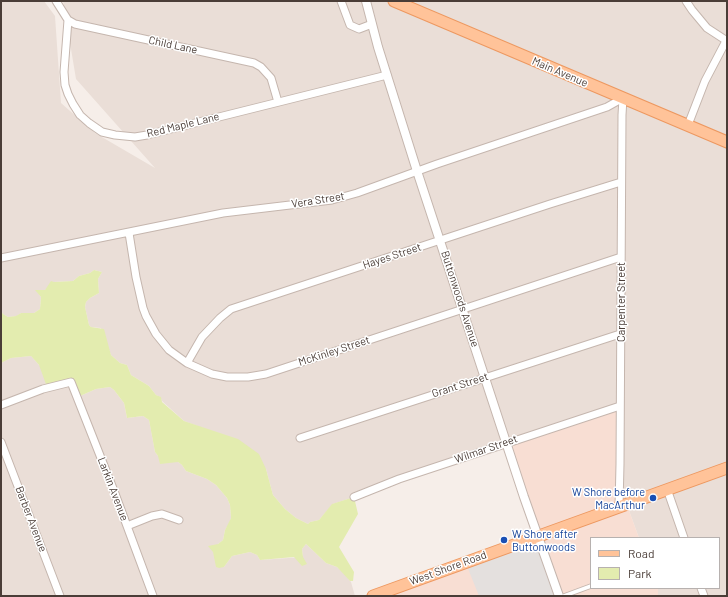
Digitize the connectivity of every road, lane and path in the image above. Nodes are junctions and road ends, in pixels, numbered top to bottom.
1 (56, 1) edge
2 (342, 1) edge
3 (366, 1) edge
4 (394, 1) edge
5 (686, 1) edge
6 (68, 20) junction
7 (372, 24) junction
8 (726, 41) edge
9 (387, 75) junction
10 (623, 98) junction
11 (278, 102) junction
12 (688, 125) junction
13 (727, 142) edge
14 (417, 170) junction
15 (621, 182) junction
16 (129, 233) junction
17 (441, 240) junction
18 (621, 257) junction
19 (1, 258) edge
20 (462, 309) junction
21 (620, 334) junction
22 (187, 363) junction
23 (485, 377) junction
24 (1, 405) edge
25 (620, 406) junction
26 (300, 438) dead end
27 (1, 442) edge
28 (506, 442) junction
29 (727, 468) edge
30 (667, 490) junction
31 (354, 497) dead end
32 (619, 507) junction
33 (179, 520) dead end
34 (127, 526) junction
35 (538, 536) junction
36 (684, 537) edge
37 (590, 586) edge
38 (578, 591) junction
39 (60, 596) edge
40 (153, 596) edge
41 (373, 596) edge
42 (559, 596) edge
43 (564, 596) edge
44 (580, 596) edge

1 - 6 street
2 - 7 street
3 - 7 street, Buttonwoods Avenue
4 - 10 main road, Main Avenue
5 - 8 street
6 - 11 street, Child Lane
6 - 11 street, Red Maple Lane
7 - 9 street, Buttonwoods Avenue
8 - 12 street
9 - 11 street, Red Maple Lane
9 - 14 street, Buttonwoods Avenue
10 - 12 main road, Main Avenue
10 - 14 street, Vera Street
10 - 15 street, Carpenter Street
12 - 13 main road, Main Avenue
14 - 16 street, Vera Street
14 - 17 street, Buttonwoods Avenue
15 - 17 street, Hayes Street
15 - 18 street, Carpenter Street
16 - 19 street, Vera Street
16 - 22 street, McKinley Street
17 - 20 street, Buttonwoods Avenue
17 - 22 street, Hayes Street
18 - 20 street, McKinley Street
18 - 21 street, Carpenter Street
20 - 22 street, McKinley Street
20 - 23 street, Buttonwoods Avenue
21 - 23 street, Grant Street
21 - 25 street, Carpenter Street
23 - 26 street, Grant Street
23 - 28 street, Buttonwoods Avenue
24 - 34 street, Larkin Avenue
25 - 28 street, Wilmar Street
25 - 32 street, Carpenter Street
27 - 39 street, Barber Avenue
28 - 31 street, Wilmar Street
28 - 35 street, Buttonwoods Avenue
29 - 30 main road, West Shore Road
30 - 32 main road, West Shore Road
30 - 36 street
32 - 35 main road, West Shore Road
33 - 34 street
34 - 40 street, Larkin Avenue
35 - 41 main road, West Shore Road
35 - 42 street, Buttonwoods Avenue
37 - 38 lane
38 - 43 lane
38 - 44 lane

